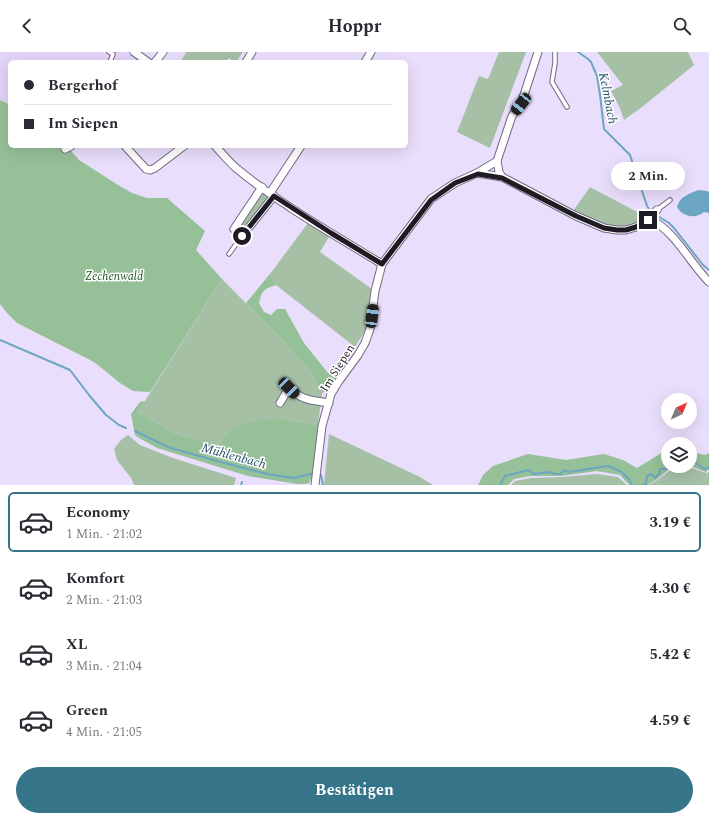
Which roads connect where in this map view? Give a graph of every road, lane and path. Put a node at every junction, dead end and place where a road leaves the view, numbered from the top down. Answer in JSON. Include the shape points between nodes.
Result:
{"nodes":[{"id":1,"x":109,"y":52,"type":"edge"},
{"id":2,"x":134,"y":52,"type":"edge"},
{"id":3,"x":538,"y":52,"type":"edge"},
{"id":4,"x":555,"y":52,"type":"edge"},
{"id":5,"x":111,"y":60,"type":"edge"},
{"id":6,"x":145,"y":60,"type":"edge"},
{"id":7,"x":567,"y":107,"type":"dead end"},
{"id":8,"x":127,"y":148,"type":"edge"},
{"id":9,"x":181,"y":148,"type":"edge"},
{"id":10,"x":217,"y":148,"type":"edge"},
{"id":11,"x":300,"y":148,"type":"edge"},
{"id":12,"x":497,"y":161,"type":"junction"},
{"id":13,"x":478,"y":174,"type":"junction"},
{"id":14,"x":502,"y":178,"type":"junction"},
{"id":15,"x":262,"y":187,"type":"junction"},
{"id":16,"x":272,"y":195,"type":"junction"},
{"id":17,"x":670,"y":200,"type":"dead end"},
{"id":18,"x":657,"y":210,"type":"joint"},
{"id":19,"x":650,"y":219,"type":"junction"},
{"id":20,"x":242,"y":236,"type":"junction"},
{"id":21,"x":229,"y":254,"type":"dead end"},
{"id":22,"x":382,"y":264,"type":"junction"},
{"id":23,"x":709,"y":282,"type":"edge"},
{"id":24,"x":329,"y":402,"type":"junction"},
{"id":25,"x":280,"y":403,"type":"dead end"},
{"id":26,"x":314,"y":485,"type":"edge"}],
"edges":[{"from":1,"to":5,"type":"lane","via":[[113,54]]},
{"from":2,"to":6,"type":"street"},
{"from":3,"to":12,"type":"street","via":[[521,104],[512,116]]},
{"from":4,"to":7,"type":"lane","via":[[552,82]]},
{"from":8,"to":9,"type":"street","via":[[146,169],[150,170]]},
{"from":10,"to":15,"type":"street","via":[[235,167]]},
{"from":11,"to":16,"type":"street"},
{"from":12,"to":13,"type":"street","name":"Im Siepen"},
{"from":12,"to":14,"type":"street"},
{"from":13,"to":14,"type":"street"},
{"from":13,"to":22,"type":"street","name":"Im Siepen","via":[[455,183],[431,200]]},
{"from":14,"to":19,"type":"street","via":[[604,228],[626,230]]},
{"from":15,"to":16,"type":"street"},
{"from":15,"to":20,"type":"street","via":[[234,229]]},
{"from":16,"to":20,"type":"street"},
{"from":16,"to":22,"type":"street"},
{"from":17,"to":18,"type":"lane"},
{"from":18,"to":19,"type":"street"},
{"from":19,"to":23,"type":"street","via":[[670,235]]},
{"from":20,"to":21,"type":"lane"},
{"from":22,"to":24,"type":"street","name":"Im Siepen","via":[[365,343],[331,394]]},
{"from":24,"to":25,"type":"street","via":[[304,399],[289,388]]},
{"from":24,"to":26,"type":"street","name":"Im Siepen","via":[[322,426]]}]}
